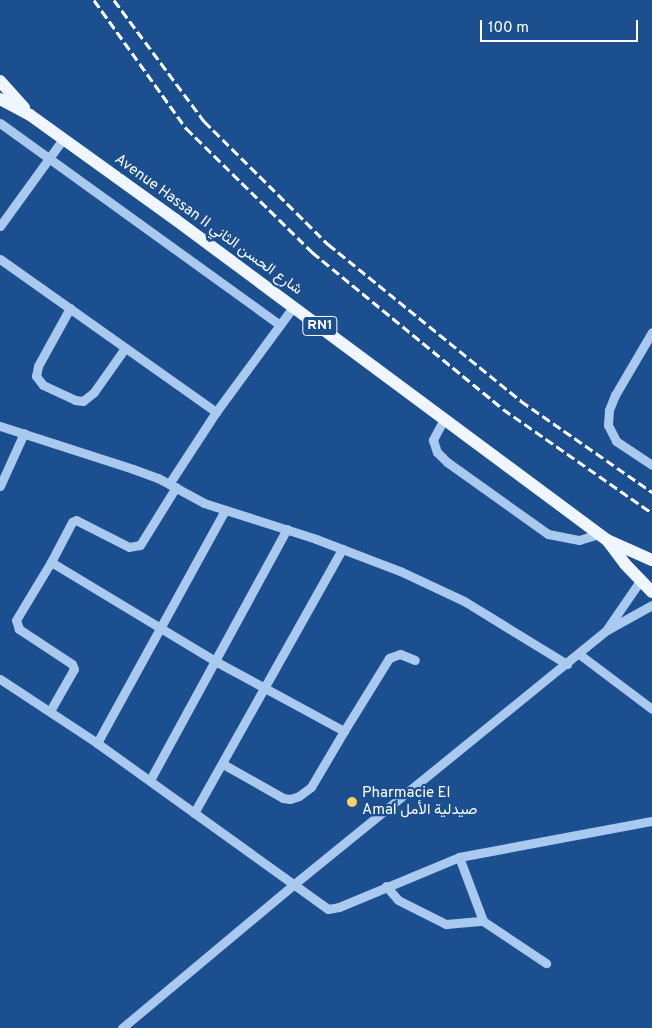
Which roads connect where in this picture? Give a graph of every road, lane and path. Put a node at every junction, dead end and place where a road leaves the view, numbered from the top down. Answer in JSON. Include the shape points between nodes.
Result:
{"nodes":[{"id":1,"x":0,"y":81,"type":"edge"},
{"id":2,"x":0,"y":99,"type":"edge"},
{"id":3,"x":30,"y":115,"type":"junction"},
{"id":4,"x":0,"y":123,"type":"edge"},
{"id":5,"x":63,"y":139,"type":"junction"},
{"id":6,"x":48,"y":157,"type":"junction"},
{"id":7,"x":0,"y":226,"type":"edge"},
{"id":8,"x":0,"y":260,"type":"edge"},
{"id":9,"x":293,"y":306,"type":"junction"},
{"id":10,"x":70,"y":308,"type":"junction"},
{"id":11,"x":280,"y":325,"type":"junction"},
{"id":12,"x":652,"y":332,"type":"edge"},
{"id":13,"x":125,"y":348,"type":"junction"},
{"id":14,"x":216,"y":412,"type":"junction"},
{"id":15,"x":444,"y":419,"type":"junction"},
{"id":16,"x":0,"y":426,"type":"edge"},
{"id":17,"x":24,"y":433,"type":"junction"},
{"id":18,"x":652,"y":465,"type":"edge"},
{"id":19,"x":0,"y":486,"type":"edge"},
{"id":20,"x":173,"y":486,"type":"junction"},
{"id":21,"x":225,"y":510,"type":"junction"},
{"id":22,"x":286,"y":529,"type":"junction"},
{"id":23,"x":603,"y":537,"type":"junction"},
{"id":24,"x":342,"y":549,"type":"junction"},
{"id":25,"x":652,"y":560,"type":"edge"},
{"id":26,"x":51,"y":562,"type":"junction"},
{"id":27,"x":640,"y":581,"type":"junction"},
{"id":28,"x":652,"y":592,"type":"edge"},
{"id":29,"x":652,"y":605,"type":"edge"},
{"id":30,"x":161,"y":629,"type":"junction"},
{"id":31,"x":607,"y":630,"type":"junction"},
{"id":32,"x":578,"y":654,"type":"junction"},
{"id":33,"x":415,"y":660,"type":"dead end"},
{"id":34,"x":215,"y":661,"type":"junction"},
{"id":35,"x":566,"y":664,"type":"junction"},
{"id":36,"x":0,"y":679,"type":"edge"},
{"id":37,"x":265,"y":690,"type":"junction"},
{"id":38,"x":652,"y":709,"type":"edge"},
{"id":39,"x":50,"y":711,"type":"junction"},
{"id":40,"x":344,"y":731,"type":"junction"},
{"id":41,"x":97,"y":743,"type":"junction"},
{"id":42,"x":223,"y":764,"type":"junction"},
{"id":43,"x":150,"y":780,"type":"junction"},
{"id":44,"x":194,"y":813,"type":"junction"},
{"id":45,"x":652,"y":821,"type":"edge"},
{"id":46,"x":458,"y":857,"type":"junction"},
{"id":47,"x":293,"y":885,"type":"junction"},
{"id":48,"x":386,"y":886,"type":"junction"},
{"id":49,"x":483,"y":922,"type":"junction"},
{"id":50,"x":546,"y":963,"type":"dead end"},
{"id":51,"x":122,"y":1028,"type":"edge"}],
"edges":[{"from":1,"to":3,"type":"main road","name":"Avenue Hassan II شارع الحسن الثاني","number":"RN1"},
{"from":2,"to":3,"type":"main road","name":"Avenue Hassan II شارع الحسن الثاني","number":"RN1"},
{"from":3,"to":5,"type":"main road","name":"Avenue Hassan II شارع الحسن الثاني","number":"RN1"},
{"from":4,"to":6,"type":"street"},
{"from":5,"to":6,"type":"street"},
{"from":5,"to":9,"type":"main road","name":"Avenue Hassan II شارع الحسن الثاني","number":"RN1"},
{"from":6,"to":7,"type":"street"},
{"from":6,"to":11,"type":"street"},
{"from":8,"to":10,"type":"street"},
{"from":9,"to":11,"type":"street"},
{"from":9,"to":15,"type":"main road","name":"Avenue Hassan II شارع الحسن الثاني","number":"RN1"},
{"from":10,"to":13,"type":"street"},
{"from":10,"to":13,"type":"street","via":[[38,366],[36,376],[43,385],[83,401],[94,392]]},
{"from":11,"to":14,"type":"street"},
{"from":12,"to":18,"type":"street","via":[[615,395],[608,424],[616,441]]},
{"from":13,"to":14,"type":"street"},
{"from":14,"to":20,"type":"street"},
{"from":15,"to":23,"type":"main road","name":"Avenue Hassan II شارع الحسن الثاني","number":"RN1"},
{"from":15,"to":23,"type":"street","via":[[433,440],[437,452],[447,462],[548,534],[579,540]]},
{"from":16,"to":17,"type":"street"},
{"from":17,"to":19,"type":"street"},
{"from":17,"to":20,"type":"street","via":[[108,460]]},
{"from":20,"to":21,"type":"street","via":[[196,500]]},
{"from":20,"to":26,"type":"street","via":[[140,545],[129,547],[76,520]]},
{"from":21,"to":22,"type":"street"},
{"from":21,"to":30,"type":"street"},
{"from":22,"to":24,"type":"street"},
{"from":22,"to":34,"type":"street"},
{"from":23,"to":25,"type":"main road","name":"Avenue Hassan II شارع الحسن الثاني","number":"RN1"},
{"from":23,"to":27,"type":"main road","name":"Avenue Hassan II شارع الحسن الثاني","number":"RN1"},
{"from":24,"to":35,"type":"street","via":[[464,601]]},
{"from":24,"to":37,"type":"street"},
{"from":26,"to":30,"type":"street"},
{"from":26,"to":39,"type":"street","via":[[16,620],[19,629],[72,664],[74,669]]},
{"from":27,"to":28,"type":"main road","name":"Avenue Hassan II شارع الحسن الثاني","number":"RN1"},
{"from":27,"to":31,"type":"street"},
{"from":29,"to":31,"type":"street"},
{"from":30,"to":34,"type":"street"},
{"from":30,"to":41,"type":"street"},
{"from":31,"to":32,"type":"street"},
{"from":32,"to":35,"type":"street"},
{"from":32,"to":38,"type":"street"},
{"from":33,"to":40,"type":"street","via":[[400,654],[389,658]]},
{"from":34,"to":37,"type":"street"},
{"from":34,"to":43,"type":"street"},
{"from":35,"to":47,"type":"street"},
{"from":36,"to":39,"type":"street"},
{"from":37,"to":40,"type":"street"},
{"from":37,"to":42,"type":"street"},
{"from":39,"to":41,"type":"street"},
{"from":40,"to":42,"type":"street","via":[[311,787],[290,799]]},
{"from":41,"to":43,"type":"street"},
{"from":42,"to":44,"type":"street"},
{"from":43,"to":44,"type":"street"},
{"from":44,"to":47,"type":"street"},
{"from":45,"to":46,"type":"street"},
{"from":46,"to":48,"type":"street"},
{"from":46,"to":49,"type":"street"},
{"from":47,"to":48,"type":"street","via":[[328,909]]},
{"from":47,"to":51,"type":"street"},
{"from":48,"to":49,"type":"street","via":[[398,900],[446,924]]},
{"from":49,"to":50,"type":"street"}]}
